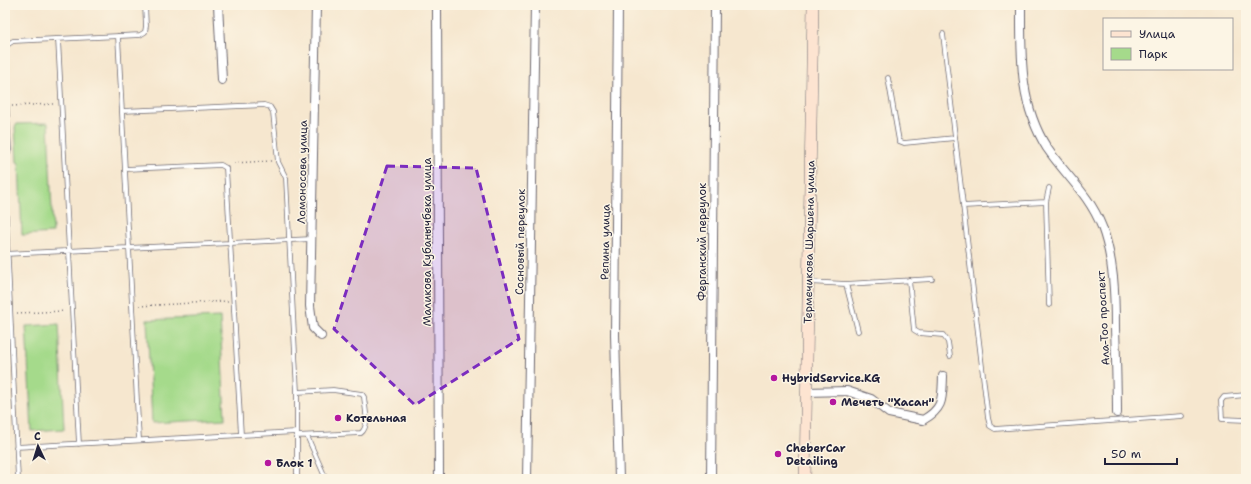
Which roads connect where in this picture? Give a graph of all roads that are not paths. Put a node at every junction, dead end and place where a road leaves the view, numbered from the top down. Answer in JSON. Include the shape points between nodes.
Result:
{"nodes":[{"id":1,"x":145,"y":5,"type":"edge"},
{"id":2,"x":218,"y":5,"type":"edge"},
{"id":3,"x":316,"y":5,"type":"edge"},
{"id":4,"x":437,"y":5,"type":"edge"},
{"id":5,"x":535,"y":5,"type":"edge"},
{"id":6,"x":618,"y":5,"type":"edge"},
{"id":7,"x":715,"y":5,"type":"edge"},
{"id":8,"x":813,"y":5,"type":"edge"},
{"id":9,"x":1020,"y":5,"type":"edge"},
{"id":10,"x":943,"y":34,"type":"dead end"},
{"id":11,"x":118,"y":36,"type":"junction"},
{"id":12,"x":58,"y":39,"type":"junction"},
{"id":13,"x":5,"y":48,"type":"edge"},
{"id":14,"x":888,"y":78,"type":"dead end"},
{"id":15,"x":5,"y":80,"type":"edge"},
{"id":16,"x":222,"y":80,"type":"dead end"},
{"id":17,"x":122,"y":111,"type":"junction"},
{"id":18,"x":955,"y":138,"type":"junction"},
{"id":19,"x":5,"y":162,"type":"edge"},
{"id":20,"x":125,"y":170,"type":"junction"},
{"id":21,"x":1049,"y":188,"type":"dead end"},
{"id":22,"x":5,"y":197,"type":"edge"},
{"id":23,"x":1046,"y":202,"type":"junction"},
{"id":24,"x":963,"y":206,"type":"junction"},
{"id":25,"x":312,"y":239,"type":"junction"},
{"id":26,"x":289,"y":240,"type":"junction"},
{"id":27,"x":231,"y":242,"type":"junction"},
{"id":28,"x":128,"y":248,"type":"junction"},
{"id":29,"x":69,"y":251,"type":"junction"},
{"id":30,"x":6,"y":254,"type":"edge"},
{"id":31,"x":932,"y":279,"type":"dead end"},
{"id":32,"x":909,"y":280,"type":"junction"},
{"id":33,"x":808,"y":282,"type":"junction"},
{"id":34,"x":846,"y":284,"type":"junction"},
{"id":35,"x":1049,"y":305,"type":"dead end"},
{"id":36,"x":858,"y":332,"type":"dead end"},
{"id":37,"x":321,"y":336,"type":"dead end"},
{"id":38,"x":950,"y":356,"type":"dead end"},
{"id":39,"x":943,"y":376,"type":"dead end"},
{"id":40,"x":297,"y":392,"type":"junction"},
{"id":41,"x":806,"y":392,"type":"junction"},
{"id":42,"x":1246,"y":395,"type":"edge"},
{"id":43,"x":1117,"y":413,"type":"dead end"},
{"id":44,"x":1182,"y":416,"type":"dead end"},
{"id":45,"x":1246,"y":420,"type":"edge"},
{"id":46,"x":296,"y":434,"type":"junction"},
{"id":47,"x":241,"y":435,"type":"junction"},
{"id":48,"x":307,"y":436,"type":"junction"},
{"id":49,"x":139,"y":440,"type":"junction"},
{"id":50,"x":79,"y":444,"type":"junction"},
{"id":51,"x":16,"y":447,"type":"junction"},
{"id":52,"x":18,"y":479,"type":"edge"},
{"id":53,"x":297,"y":479,"type":"edge"},
{"id":54,"x":326,"y":479,"type":"edge"},
{"id":55,"x":439,"y":479,"type":"edge"},
{"id":56,"x":527,"y":479,"type":"edge"},
{"id":57,"x":620,"y":479,"type":"edge"},
{"id":58,"x":711,"y":479,"type":"edge"},
{"id":59,"x":805,"y":479,"type":"edge"}],
"edges":[{"from":1,"to":11,"type":"lane","via":[[145,32],[140,35]]},
{"from":2,"to":16,"type":"street"},
{"from":3,"to":25,"type":"street","name":"Ломоносова улица"},
{"from":4,"to":55,"type":"street","name":"Маликова Кубанычбека улица"},
{"from":5,"to":56,"type":"street","name":"Сосновый переулок"},
{"from":6,"to":57,"type":"street","name":"Репина улица","via":[[615,335]]},
{"from":7,"to":58,"type":"street","name":"Ферганский переулок"},
{"from":8,"to":33,"type":"street","name":"Термечикова Шаршена улица"},
{"from":9,"to":43,"type":"street","name":"Ала-Тоо проспект","via":[[1021,70],[1029,111],[1048,148],[1094,210],[1108,246],[1114,282]]},
{"from":10,"to":18,"type":"lane"},
{"from":11,"to":12,"type":"lane"},
{"from":11,"to":17,"type":"lane"},
{"from":12,"to":13,"type":"lane","via":[[13,41]]},
{"from":12,"to":29,"type":"lane"},
{"from":14,"to":18,"type":"lane","via":[[899,141],[904,143]]},
{"from":15,"to":19,"type":"lane","via":[[9,150]]},
{"from":17,"to":20,"type":"lane"},
{"from":17,"to":26,"type":"lane","via":[[264,104],[270,107],[273,112],[277,160],[286,178]]},
{"from":18,"to":24,"type":"lane"},
{"from":20,"to":27,"type":"lane","via":[[221,165],[226,168]]},
{"from":20,"to":28,"type":"lane"},
{"from":21,"to":23,"type":"lane"},
{"from":22,"to":30,"type":"lane"},
{"from":23,"to":24,"type":"lane"},
{"from":23,"to":35,"type":"lane"},
{"from":24,"to":44,"type":"lane","via":[[990,426],[995,430]]},
{"from":25,"to":26,"type":"lane"},
{"from":25,"to":37,"type":"street","name":"Ломоносова улица","via":[[310,306],[313,328]]},
{"from":26,"to":27,"type":"lane"},
{"from":26,"to":40,"type":"lane"},
{"from":27,"to":28,"type":"lane"},
{"from":27,"to":47,"type":"lane"},
{"from":28,"to":29,"type":"lane"},
{"from":28,"to":49,"type":"lane"},
{"from":29,"to":30,"type":"lane"},
{"from":29,"to":50,"type":"lane"},
{"from":30,"to":51,"type":"lane"},
{"from":31,"to":32,"type":"lane"},
{"from":32,"to":34,"type":"lane"},
{"from":32,"to":38,"type":"lane","via":[[914,330],[919,333],[943,335],[948,342]]},
{"from":33,"to":34,"type":"lane"},
{"from":33,"to":41,"type":"street","name":"Термечикова Шаршена улица"},
{"from":34,"to":36,"type":"lane"},
{"from":39,"to":41,"type":"street","via":[[942,398],[938,408],[923,420],[889,413],[871,399],[847,391]]},
{"from":40,"to":46,"type":"lane"},
{"from":40,"to":48,"type":"lane","via":[[333,390],[358,392],[364,397],[366,425],[361,433]]},
{"from":41,"to":59,"type":"street","name":"Термечикова Шаршена улица"},
{"from":42,"to":45,"type":"lane","via":[[1224,397],[1221,400],[1222,419]]},
{"from":46,"to":47,"type":"lane"},
{"from":46,"to":48,"type":"lane"},
{"from":46,"to":53,"type":"lane"},
{"from":47,"to":49,"type":"lane"},
{"from":48,"to":54,"type":"lane"},
{"from":49,"to":50,"type":"lane"},
{"from":50,"to":51,"type":"lane"},
{"from":51,"to":52,"type":"lane"}]}
